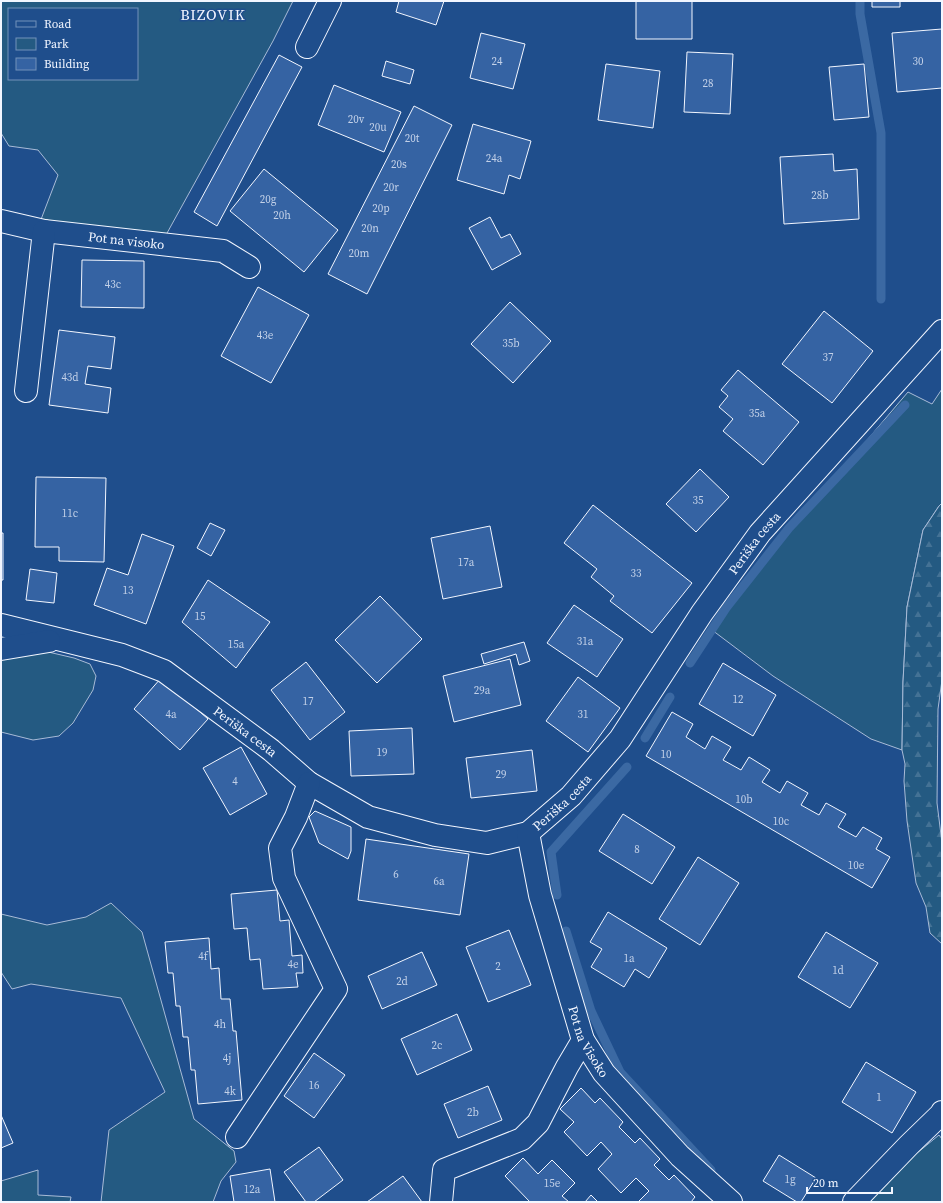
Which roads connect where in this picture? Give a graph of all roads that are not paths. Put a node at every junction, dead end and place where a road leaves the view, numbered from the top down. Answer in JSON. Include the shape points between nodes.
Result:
{"nodes":[{"id":1,"x":330,"y":1,"type":"edge"},
{"id":2,"x":308,"y":47,"type":"dead end"},
{"id":3,"x":1,"y":221,"type":"edge"},
{"id":4,"x":44,"y":231,"type":"junction"},
{"id":5,"x":249,"y":267,"type":"dead end"},
{"id":6,"x":942,"y":331,"type":"edge"},
{"id":7,"x":26,"y":391,"type":"dead end"},
{"id":8,"x":1,"y":625,"type":"edge"},
{"id":9,"x":58,"y":640,"type":"junction"},
{"id":10,"x":1,"y":649,"type":"edge"},
{"id":11,"x":309,"y":783,"type":"junction"},
{"id":12,"x":528,"y":833,"type":"junction"},
{"id":13,"x":583,"y":1040,"type":"junction"},
{"id":14,"x":942,"y":1112,"type":"edge"},
{"id":15,"x":237,"y":1137,"type":"dead end"},
{"id":16,"x":441,"y":1202,"type":"edge"},
{"id":17,"x":731,"y":1202,"type":"edge"},
{"id":18,"x":854,"y":1202,"type":"edge"}],
"edges":[{"from":1,"to":2,"type":"street"},
{"from":3,"to":4,"type":"street","name":"Pot na visoko"},
{"from":4,"to":5,"type":"street","name":"Pot na visoko","via":[[223,251]]},
{"from":4,"to":7,"type":"street"},
{"from":6,"to":12,"type":"street","name":"Periška cesta","via":[[760,533],[702,613],[620,739],[571,796]]},
{"from":8,"to":9,"type":"street","name":"Periška cesta"},
{"from":9,"to":10,"type":"street"},
{"from":9,"to":11,"type":"street","name":"Periška cesta","via":[[122,655],[164,670],[271,750]]},
{"from":11,"to":12,"type":"street","name":"Periška cesta","via":[[368,817],[435,835],[487,843]]},
{"from":11,"to":15,"type":"street","via":[[280,848],[284,878],[336,990]]},
{"from":12,"to":13,"type":"street","name":"Pot na Visoko","via":[[540,895]]},
{"from":13,"to":16,"type":"street","via":[[538,1123],[522,1138],[444,1170]]},
{"from":13,"to":17,"type":"street","name":"Pot na Visoko","via":[[614,1084],[680,1156]]},
{"from":14,"to":18,"type":"street"}]}
